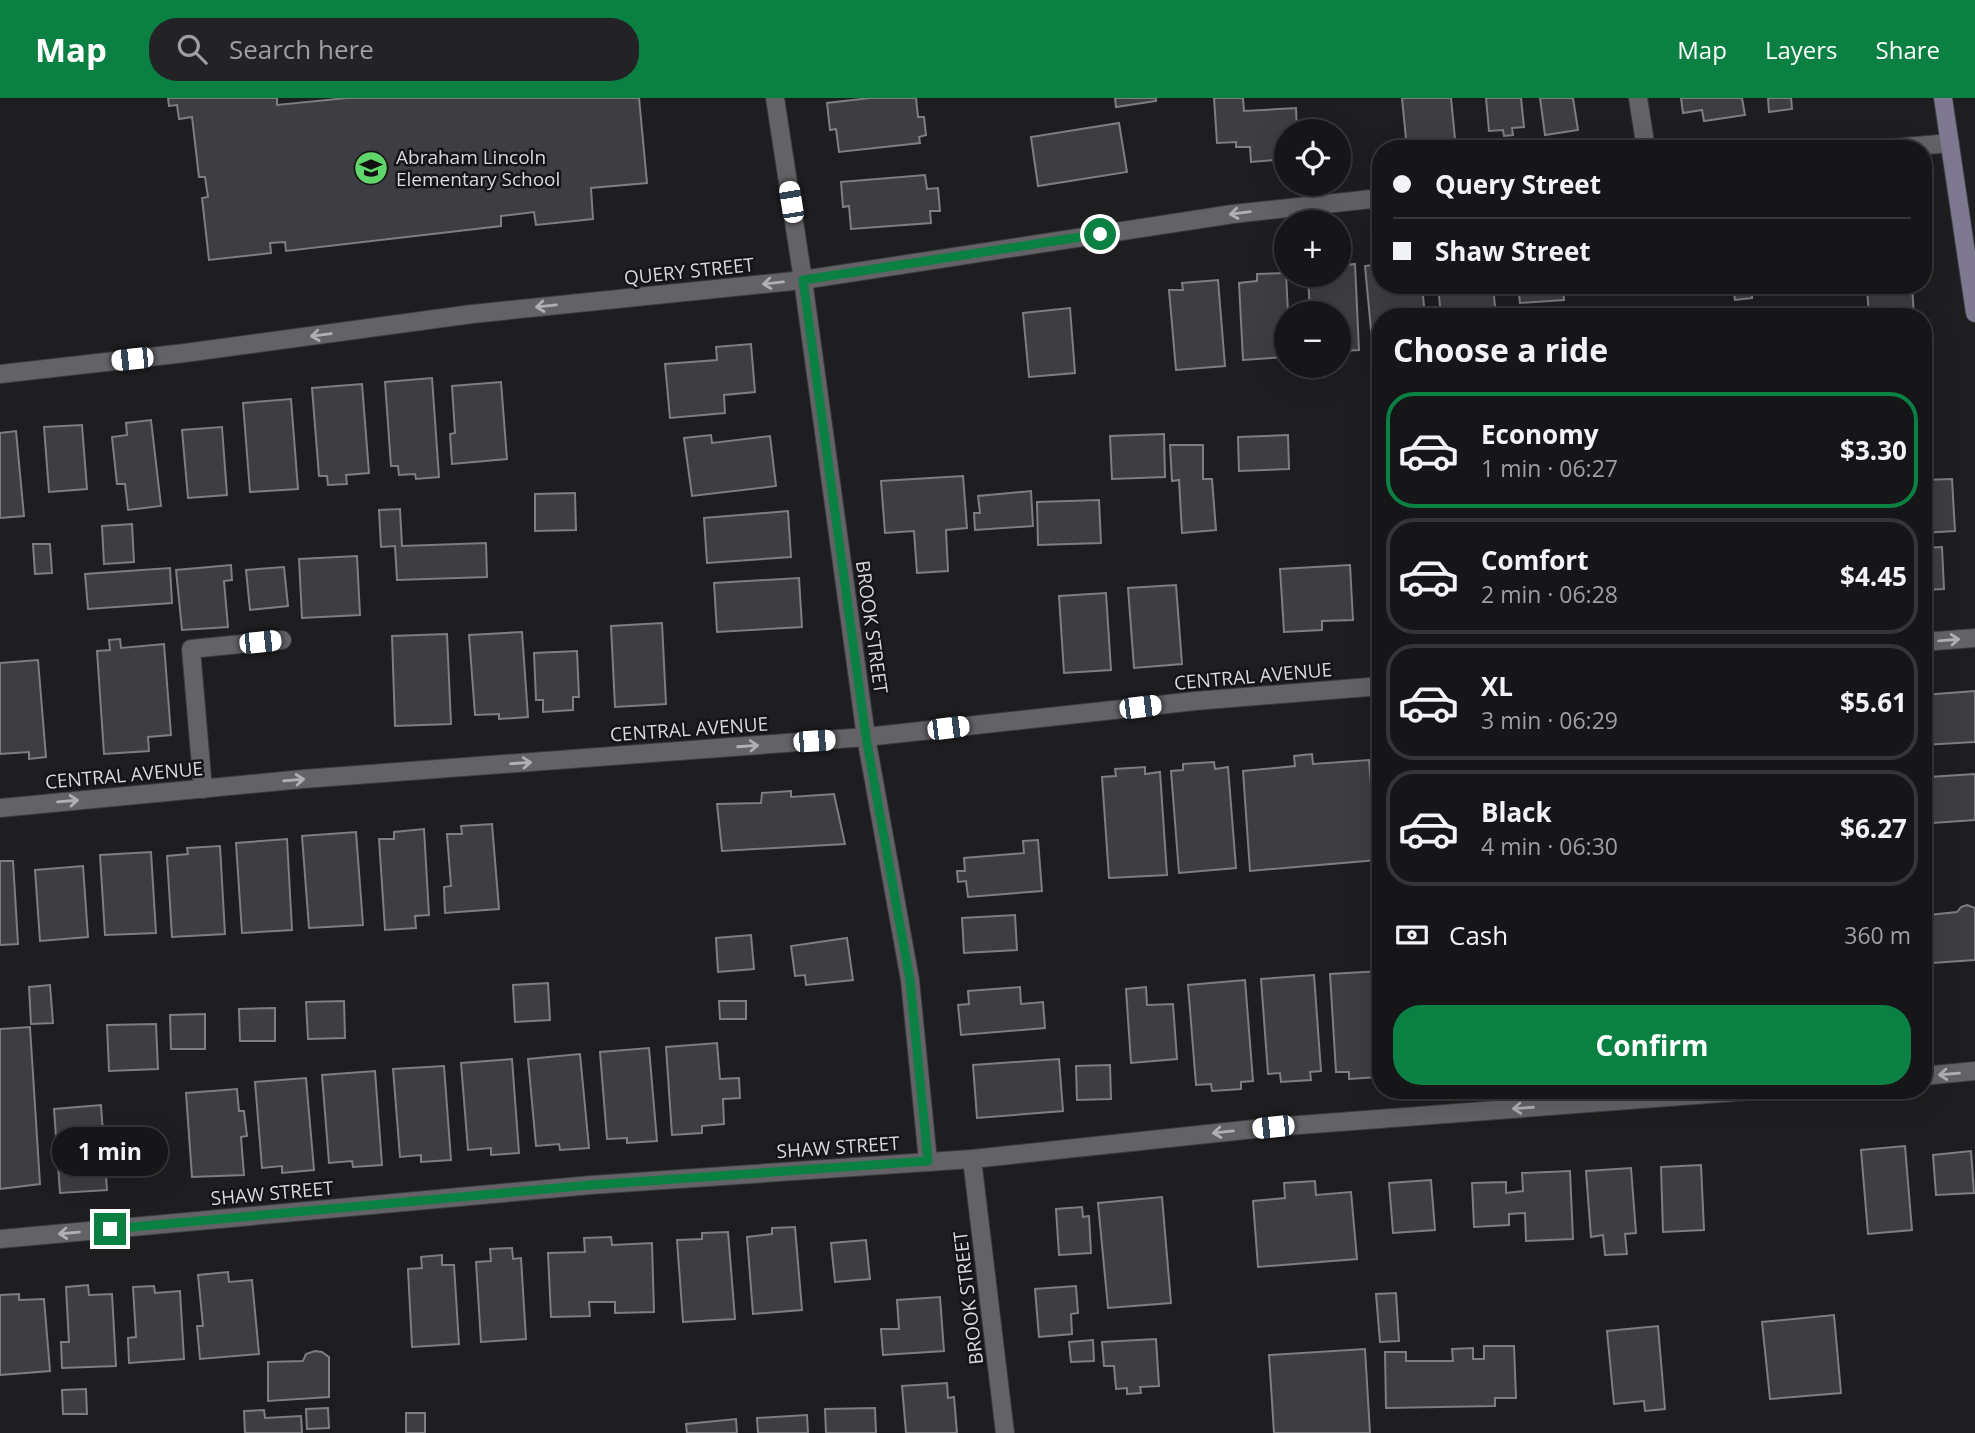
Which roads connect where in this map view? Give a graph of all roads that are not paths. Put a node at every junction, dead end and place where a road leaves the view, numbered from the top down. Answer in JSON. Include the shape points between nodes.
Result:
{"nodes":[{"id":1,"x":775,"y":98,"type":"edge"},
{"id":2,"x":1638,"y":98,"type":"edge"},
{"id":3,"x":1943,"y":98,"type":"edge"},
{"id":4,"x":1645,"y":140,"type":"edge"},
{"id":5,"x":1950,"y":143,"type":"junction"},
{"id":6,"x":1932,"y":145,"type":"edge"},
{"id":7,"x":1372,"y":199,"type":"edge"},
{"id":8,"x":803,"y":280,"type":"junction"},
{"id":9,"x":1975,"y":313,"type":"edge"},
{"id":10,"x":0,"y":374,"type":"edge"},
{"id":11,"x":1975,"y":638,"type":"edge"},
{"id":12,"x":282,"y":640,"type":"dead end"},
{"id":13,"x":1932,"y":641,"type":"edge"},
{"id":14,"x":1372,"y":687,"type":"edge"},
{"id":15,"x":866,"y":737,"type":"junction"},
{"id":16,"x":203,"y":789,"type":"junction"},
{"id":17,"x":0,"y":808,"type":"edge"},
{"id":18,"x":1975,"y":1072,"type":"edge"},
{"id":19,"x":1932,"y":1075,"type":"edge"},
{"id":20,"x":1643,"y":1099,"type":"edge"},
{"id":21,"x":972,"y":1159,"type":"junction"},
{"id":22,"x":928,"y":1161,"type":"junction"},
{"id":23,"x":0,"y":1239,"type":"edge"},
{"id":24,"x":1005,"y":1433,"type":"edge"}],
"edges":[{"from":1,"to":8,"type":"street","name":"BROOK STREET"},
{"from":2,"to":4,"type":"street"},
{"from":3,"to":5,"type":"main road"},
{"from":5,"to":6,"type":"street"},
{"from":5,"to":9,"type":"main road"},
{"from":7,"to":8,"type":"street","name":"QUERY STREET","one_way":true,"via":[[1233,214]]},
{"from":8,"to":10,"type":"street","name":"QUERY STREET","one_way":true,"via":[[472,314]]},
{"from":8,"to":15,"type":"street","name":"BROOK STREET"},
{"from":13,"to":11,"type":"street","one_way":true},
{"from":12,"to":16,"type":"street","via":[[191,649]]},
{"from":14,"to":15,"type":"street","name":"CENTRAL AVENUE"},
{"from":16,"to":15,"type":"street","name":"CENTRAL AVENUE","one_way":true},
{"from":15,"to":22,"type":"street","name":"BROOK STREET","via":[[910,980]]},
{"from":17,"to":16,"type":"street","name":"CENTRAL AVENUE","one_way":true},
{"from":18,"to":19,"type":"street","one_way":true},
{"from":20,"to":21,"type":"street","name":"SHAW STREET","one_way":true,"via":[[1273,1127]]},
{"from":21,"to":22,"type":"street","name":"SHAW STREET"},
{"from":21,"to":24,"type":"street","name":"BROOK STREET"},
{"from":22,"to":23,"type":"street","name":"SHAW STREET","one_way":true,"via":[[591,1185]]}]}
